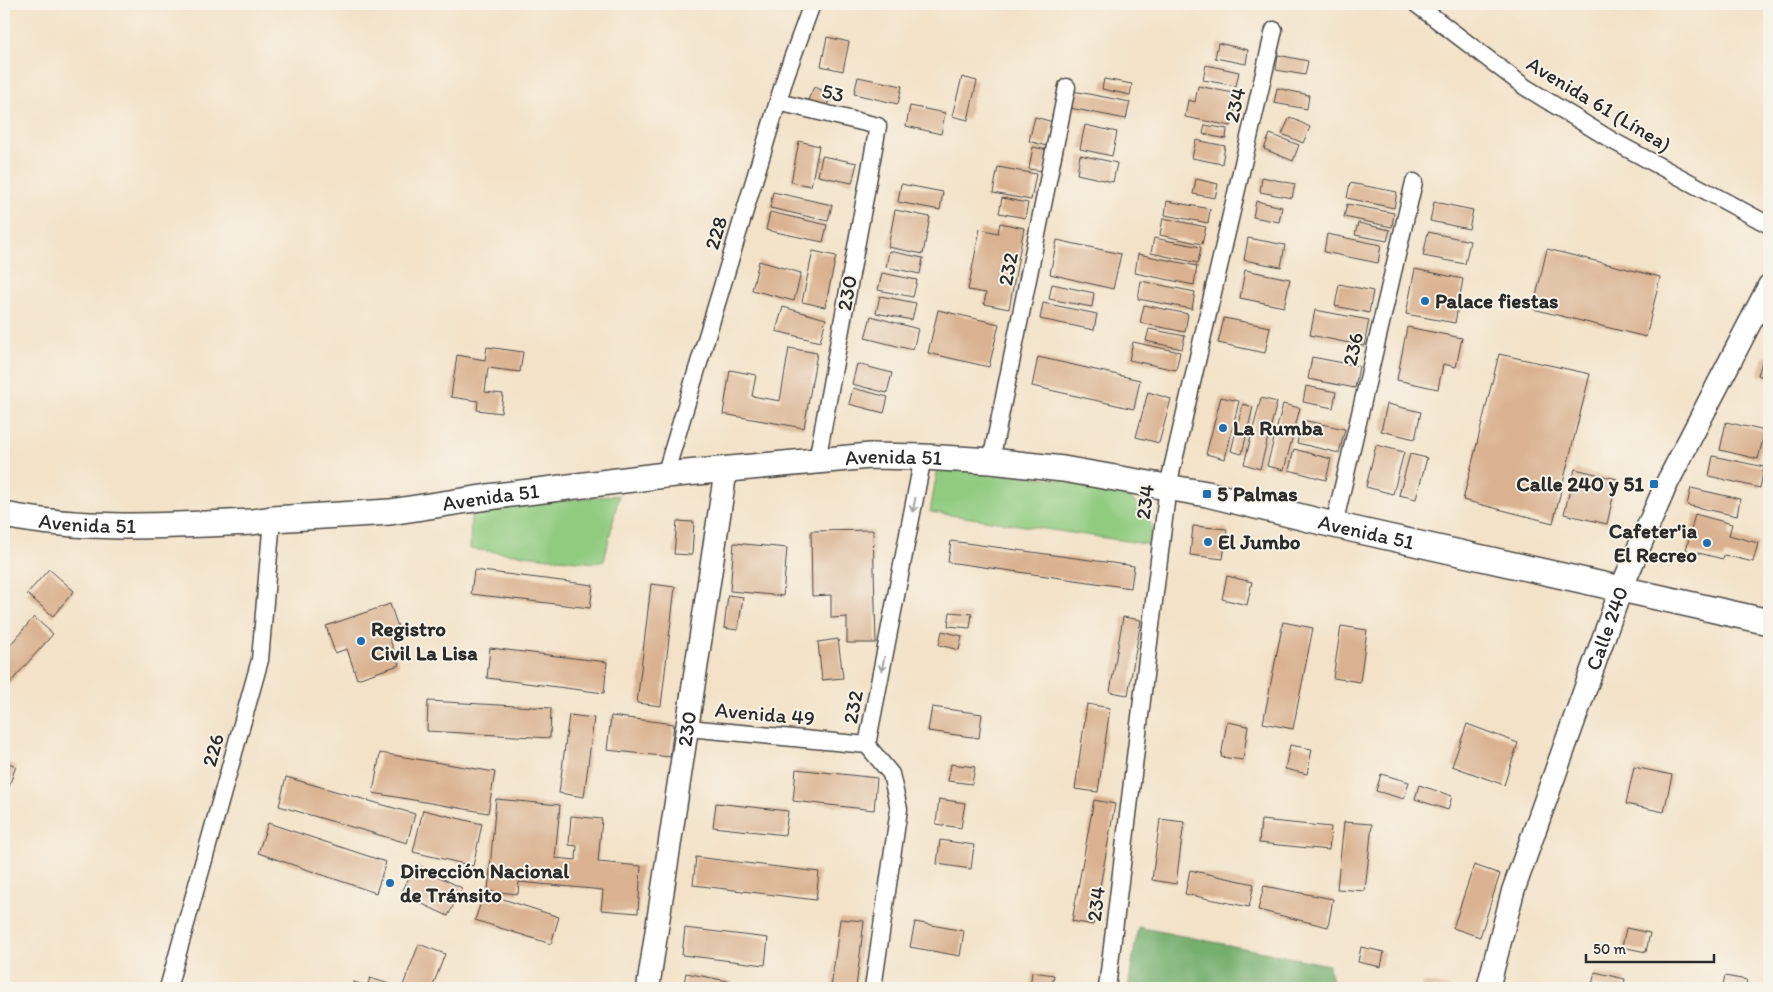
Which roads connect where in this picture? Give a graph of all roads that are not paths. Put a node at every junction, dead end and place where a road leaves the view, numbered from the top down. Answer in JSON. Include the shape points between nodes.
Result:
{"nodes":[{"id":1,"x":812,"y":4,"type":"edge"},
{"id":2,"x":1416,"y":4,"type":"edge"},
{"id":3,"x":1274,"y":30,"type":"dead end"},
{"id":4,"x":1067,"y":87,"type":"dead end"},
{"id":5,"x":778,"y":102,"type":"junction"},
{"id":6,"x":878,"y":126,"type":"joint"},
{"id":7,"x":1414,"y":182,"type":"dead end"},
{"id":8,"x":1769,"y":225,"type":"edge"},
{"id":9,"x":1769,"y":286,"type":"edge"},
{"id":10,"x":923,"y":457,"type":"junction"},
{"id":11,"x":817,"y":461,"type":"junction"},
{"id":12,"x":991,"y":461,"type":"junction"},
{"id":13,"x":726,"y":469,"type":"junction"},
{"id":14,"x":665,"y":475,"type":"junction"},
{"id":15,"x":1168,"y":486,"type":"junction"},
{"id":16,"x":4,"y":515,"type":"edge"},
{"id":17,"x":272,"y":519,"type":"junction"},
{"id":18,"x":1334,"y":525,"type":"junction"},
{"id":19,"x":1621,"y":589,"type":"junction"},
{"id":20,"x":1769,"y":622,"type":"edge"},
{"id":21,"x":688,"y":728,"type":"junction"},
{"id":22,"x":867,"y":745,"type":"junction"},
{"id":23,"x":168,"y":988,"type":"edge"},
{"id":24,"x":648,"y":988,"type":"edge"},
{"id":25,"x":872,"y":988,"type":"edge"},
{"id":26,"x":1107,"y":988,"type":"edge"},
{"id":27,"x":1488,"y":988,"type":"edge"}],
"edges":[{"from":1,"to":5,"type":"street","name":"228"},
{"from":2,"to":8,"type":"street","name":"Avenida 61 (Línea)","via":[[1525,87],[1613,142]]},
{"from":3,"to":15,"type":"street","name":"234"},
{"from":4,"to":12,"type":"street","name":"232"},
{"from":5,"to":6,"type":"street","name":"53"},
{"from":5,"to":14,"type":"street","name":"228"},
{"from":6,"to":11,"type":"street","name":"230"},
{"from":7,"to":18,"type":"street","name":"236"},
{"from":9,"to":19,"type":"street","name":"Calle 240","via":[[1665,487]]},
{"from":10,"to":11,"type":"main road","name":"Avenida 51","via":[[870,456]]},
{"from":10,"to":12,"type":"main road","name":"Avenida 51"},
{"from":10,"to":22,"type":"street","name":"232","one_way":true},
{"from":11,"to":13,"type":"main road","name":"Avenida 51"},
{"from":12,"to":15,"type":"main road","name":"Avenida 51"},
{"from":13,"to":14,"type":"main road","name":"Avenida 51"},
{"from":13,"to":21,"type":"street","name":"230"},
{"from":14,"to":17,"type":"main road","name":"Avenida 51","via":[[390,512]]},
{"from":15,"to":18,"type":"main road","name":"Avenida 51"},
{"from":15,"to":26,"type":"street","name":"234"},
{"from":16,"to":17,"type":"main road","name":"Avenida 51","via":[[25,520],[113,527]]},
{"from":17,"to":23,"type":"street","name":"226","via":[[260,660]]},
{"from":18,"to":19,"type":"main road","name":"Avenida 51"},
{"from":19,"to":20,"type":"main road","name":"Avenida 51"},
{"from":19,"to":27,"type":"street","name":"Calle 240","via":[[1513,891]]},
{"from":21,"to":22,"type":"street","name":"Avenida 49"},
{"from":21,"to":24,"type":"street","name":"230"},
{"from":22,"to":25,"type":"street","name":"232","via":[[891,774],[899,809]]}]}
